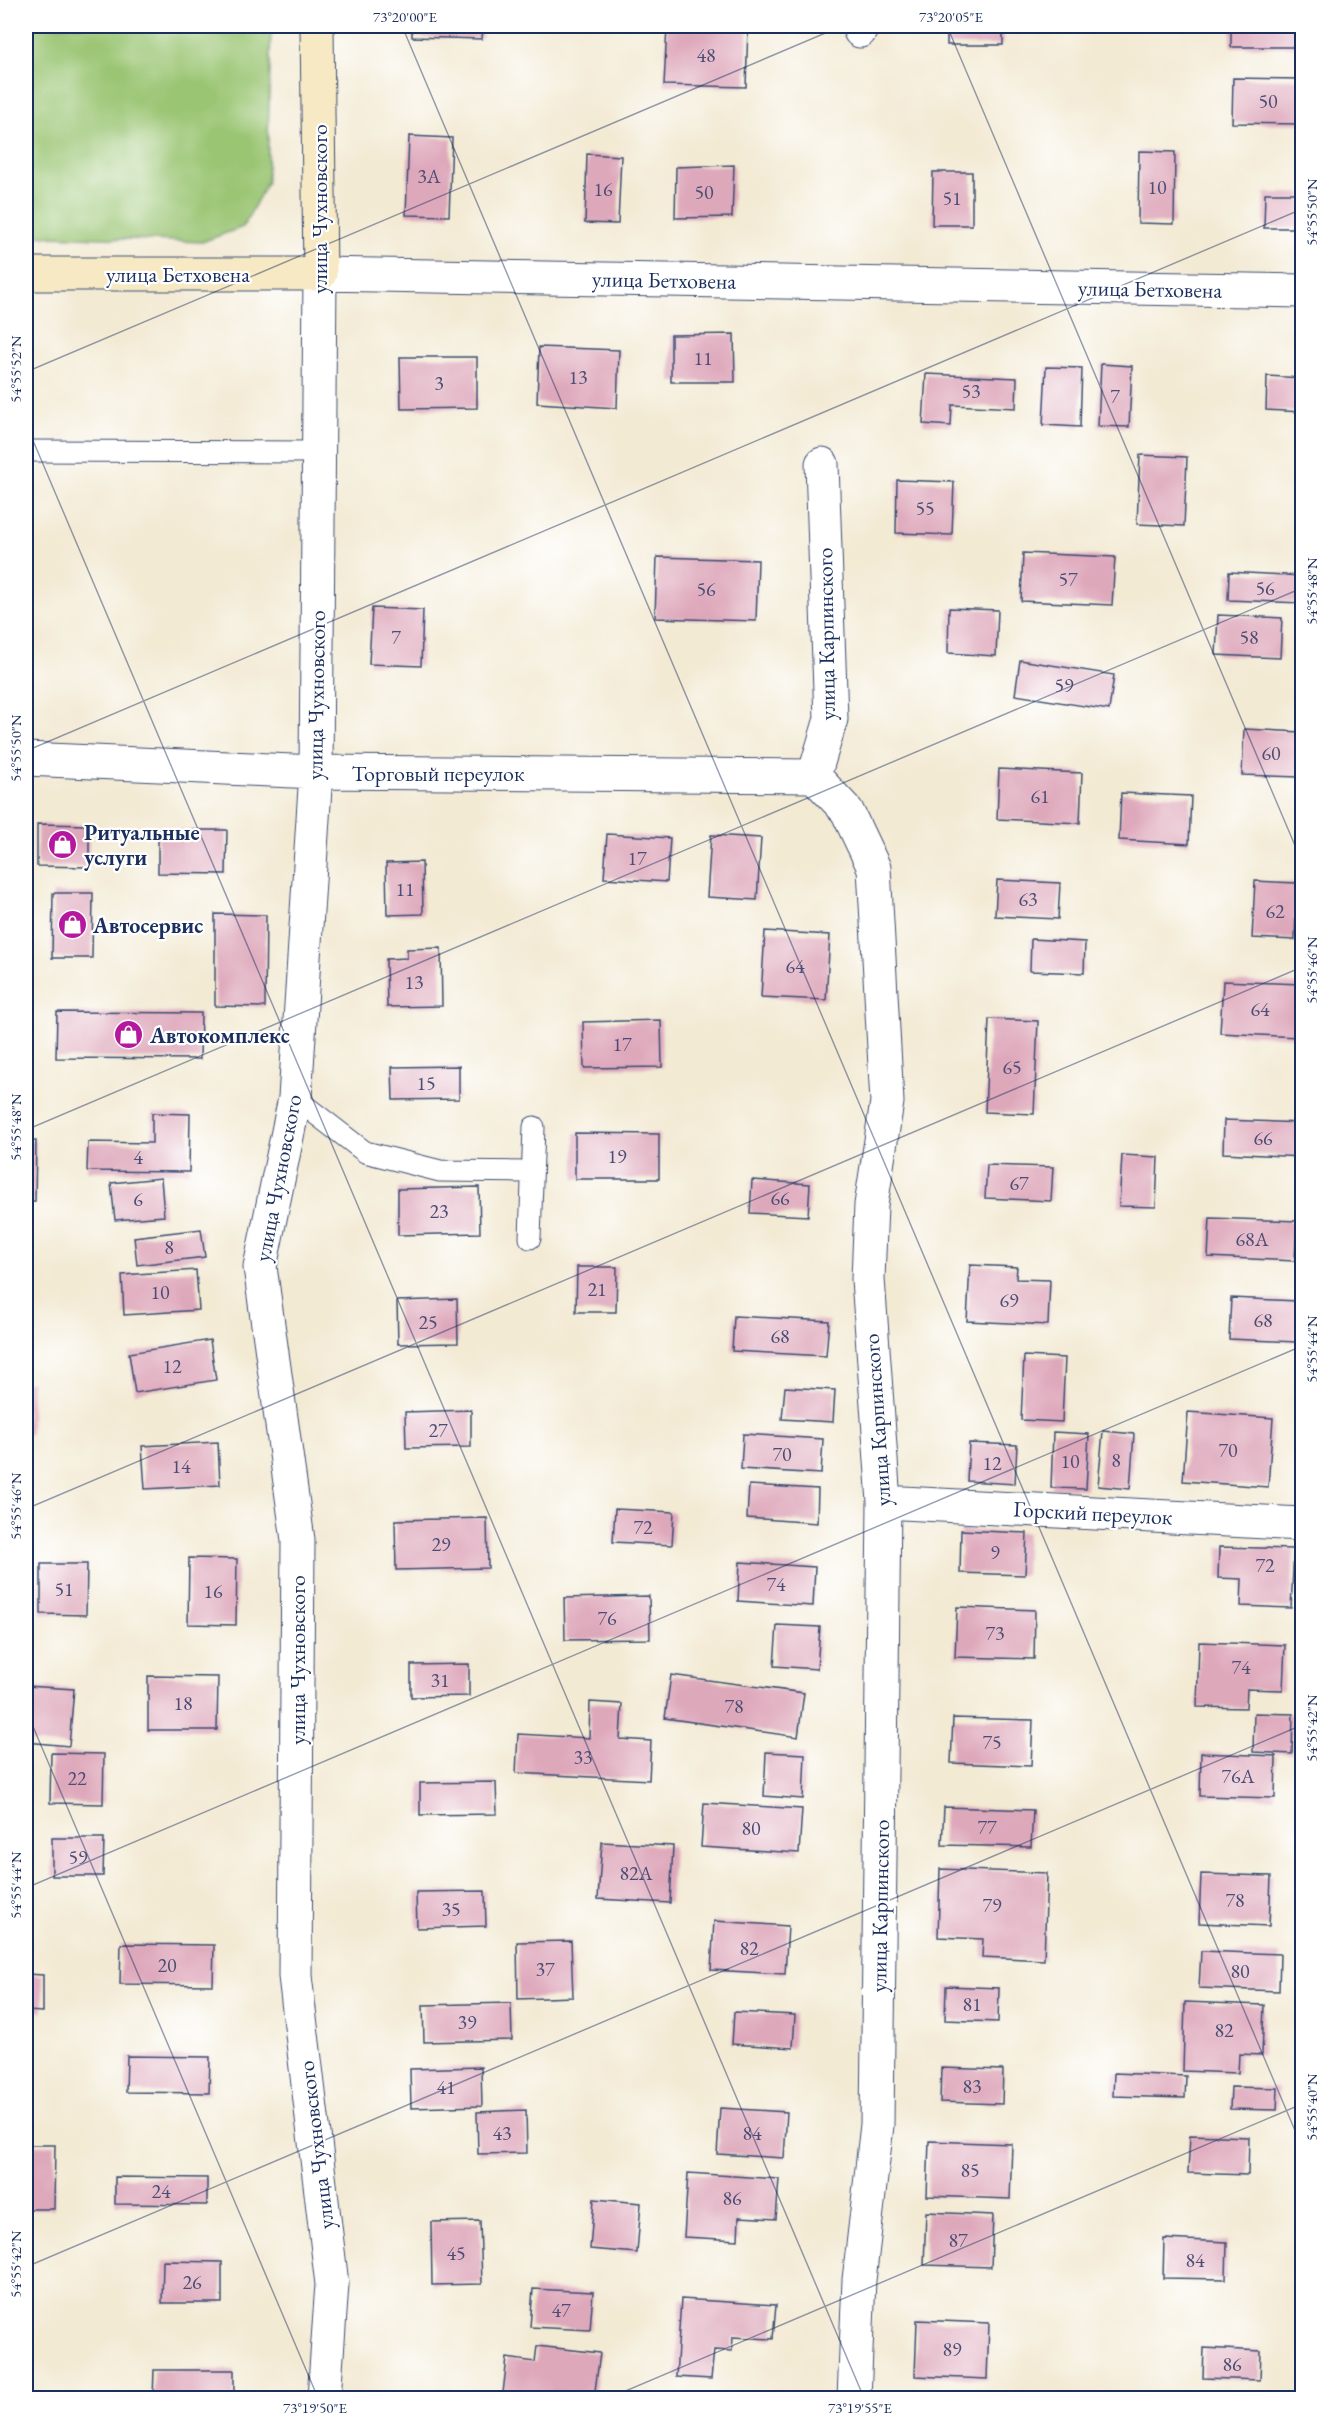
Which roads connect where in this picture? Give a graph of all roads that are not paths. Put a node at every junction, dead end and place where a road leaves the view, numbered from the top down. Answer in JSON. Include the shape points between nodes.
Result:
{"nodes":[{"id":1,"x":317,"y":26,"type":"edge"},
{"id":2,"x":26,"y":274,"type":"edge"},
{"id":3,"x":320,"y":274,"type":"junction"},
{"id":4,"x":1302,"y":291,"type":"edge"},
{"id":5,"x":26,"y":451,"type":"edge"},
{"id":6,"x":319,"y":452,"type":"junction"},
{"id":7,"x":822,"y":464,"type":"dead end"},
{"id":8,"x":26,"y":759,"type":"edge"},
{"id":9,"x":316,"y":772,"type":"junction"},
{"id":10,"x":814,"y":776,"type":"junction"},
{"id":11,"x":295,"y":1098,"type":"junction"},
{"id":12,"x":534,"y":1127,"type":"dead end"},
{"id":13,"x":532,"y":1172,"type":"junction"},
{"id":14,"x":530,"y":1238,"type":"dead end"},
{"id":15,"x":884,"y":1502,"type":"junction"},
{"id":16,"x":1302,"y":1524,"type":"edge"},
{"id":17,"x":324,"y":2398,"type":"edge"},
{"id":18,"x":854,"y":2398,"type":"edge"}],
"edges":[{"from":1,"to":3,"type":"street","name":"улица Чухновского"},
{"from":2,"to":3,"type":"street","name":"улица Бетховена"},
{"from":3,"to":4,"type":"street","name":"улица Бетховена"},
{"from":3,"to":6,"type":"street","name":"улица Чухновского"},
{"from":5,"to":6,"type":"lane"},
{"from":6,"to":9,"type":"street","name":"улица Чухновского"},
{"from":7,"to":10,"type":"street","name":"улица Карпинского","via":[[831,719]]},
{"from":8,"to":9,"type":"street","name":"Торговый переулок"},
{"from":9,"to":10,"type":"street","name":"Торговый переулок"},
{"from":9,"to":11,"type":"street","name":"улица Чухновского"},
{"from":10,"to":15,"type":"street","name":"улица Карпинского","via":[[847,811],[874,867],[887,1102],[871,1205],[868,1279]]},
{"from":11,"to":13,"type":"lane","via":[[365,1152],[440,1171]]},
{"from":11,"to":17,"type":"street","name":"улица Чухновского","via":[[260,1267],[298,1540],[295,1976],[332,2284]]},
{"from":12,"to":13,"type":"lane"},
{"from":13,"to":14,"type":"lane"},
{"from":15,"to":16,"type":"street","name":"Горский переулок"},
{"from":15,"to":18,"type":"street","name":"улица Карпинского","via":[[877,2125],[859,2280]]}]}
